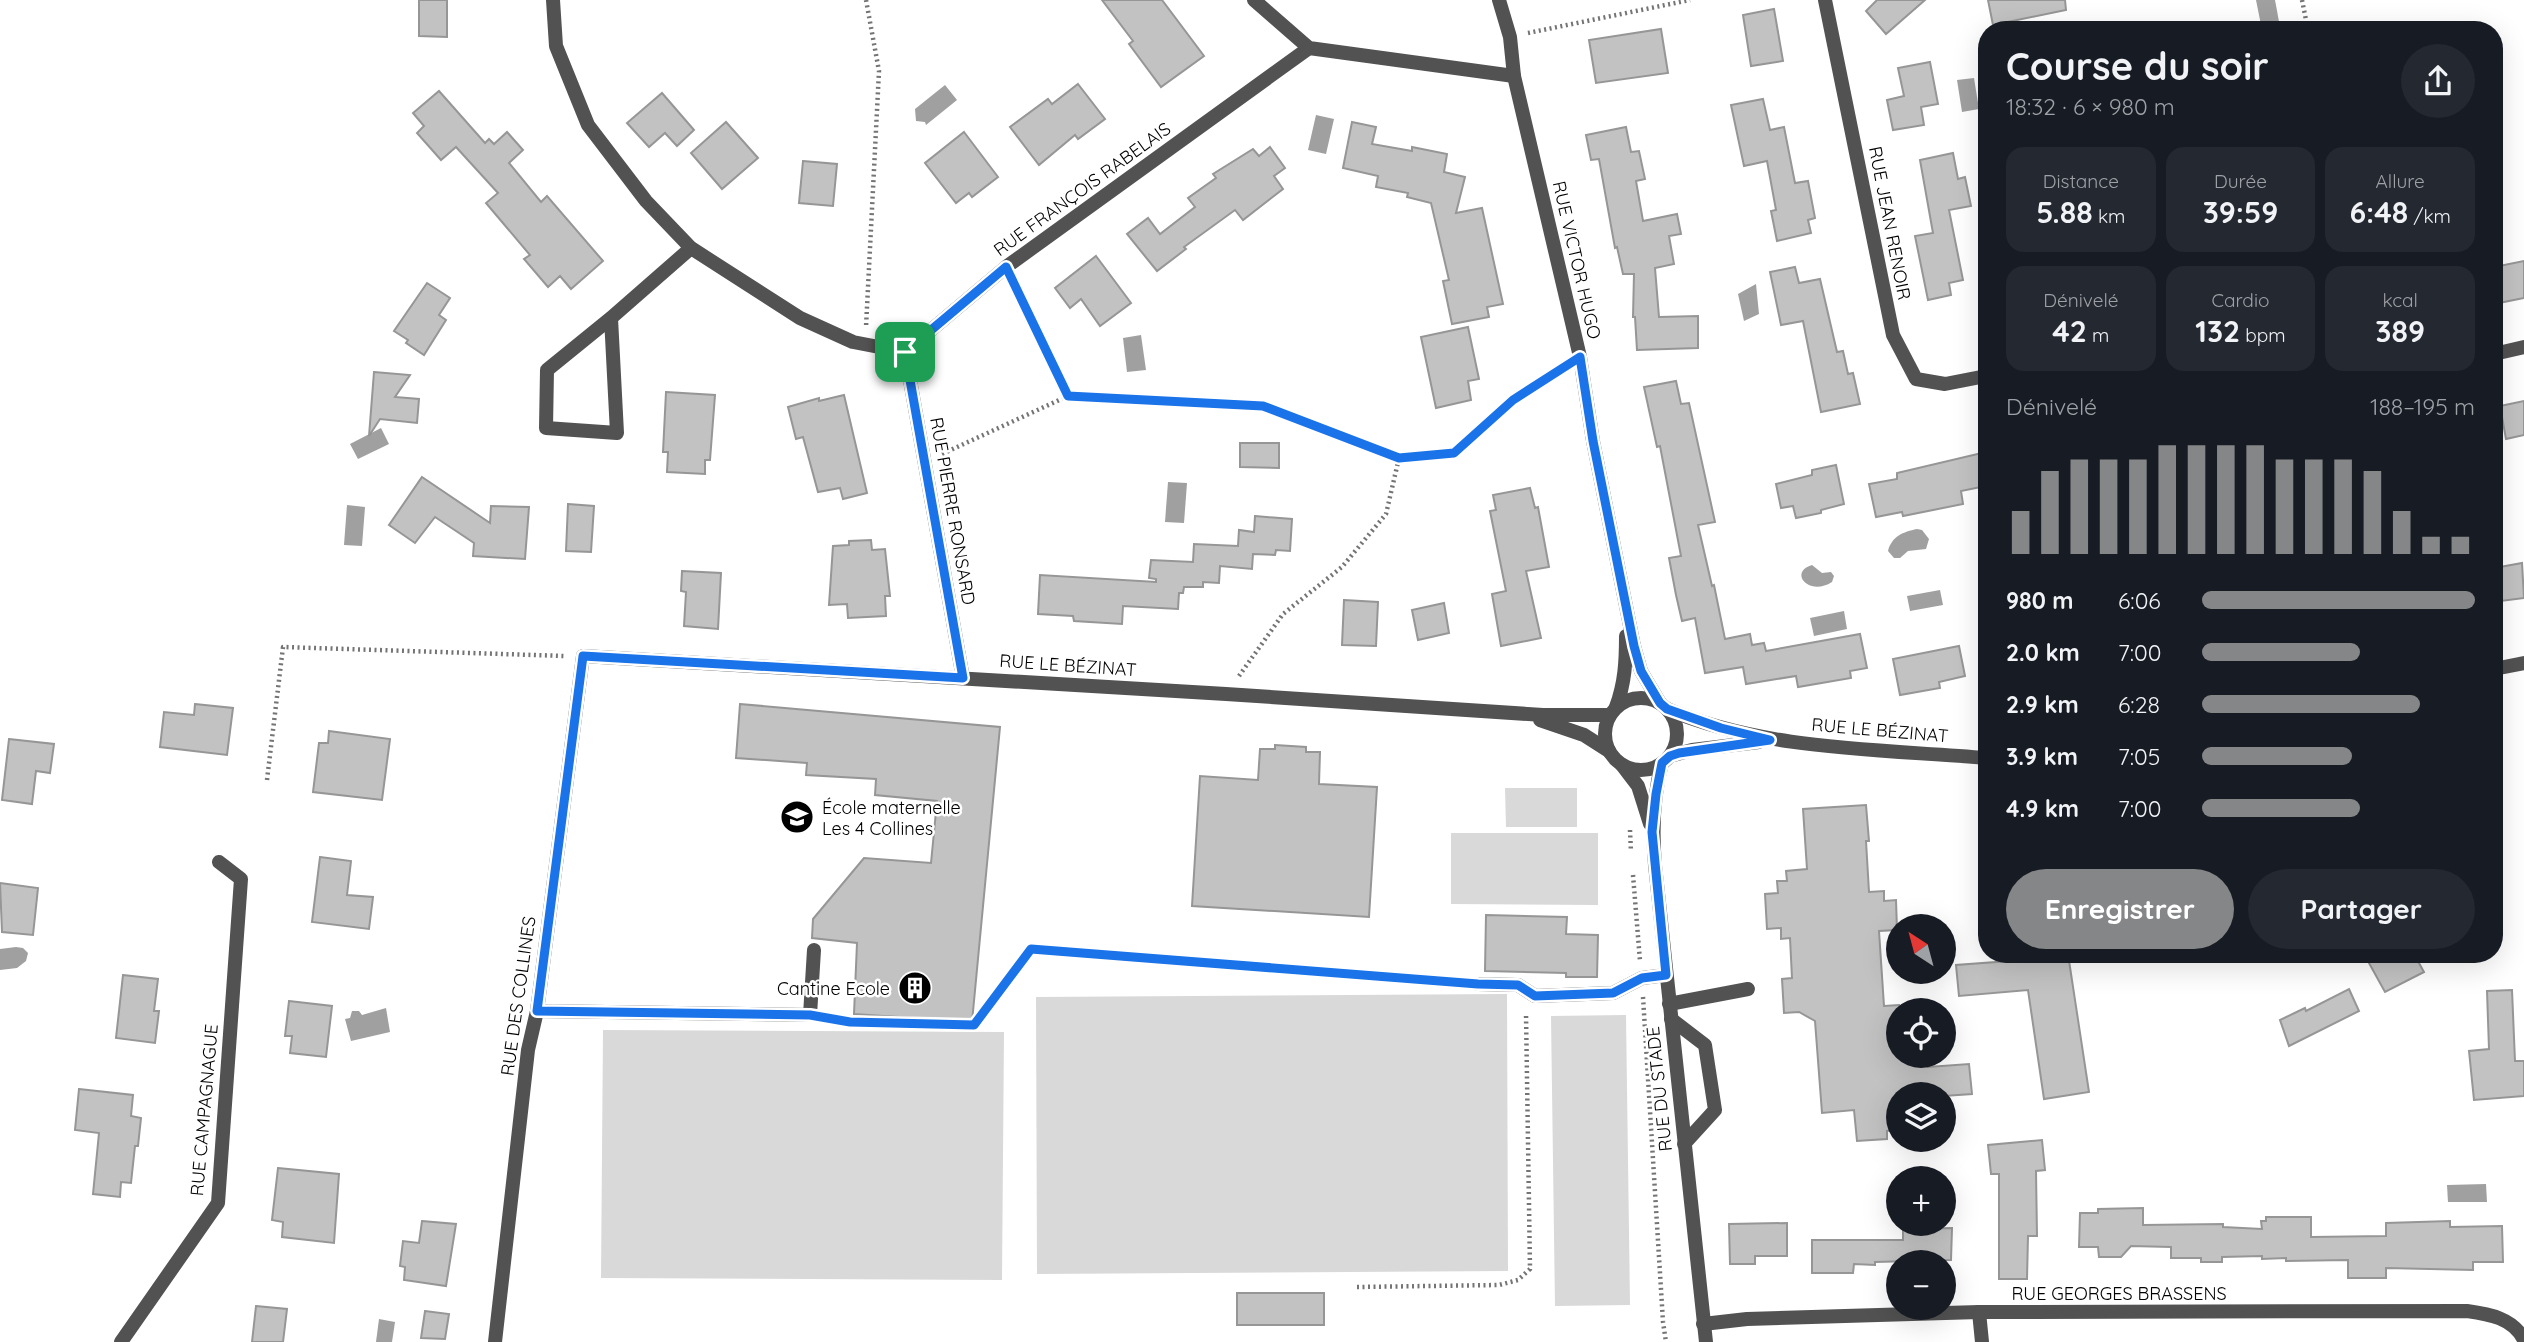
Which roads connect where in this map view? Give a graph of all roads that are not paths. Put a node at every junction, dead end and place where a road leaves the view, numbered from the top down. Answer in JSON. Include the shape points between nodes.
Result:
{"nodes":[{"id":1,"x":554,"y":0,"type":"edge"},
{"id":2,"x":1254,"y":0,"type":"edge"},
{"id":3,"x":1499,"y":0,"type":"edge"},
{"id":4,"x":1825,"y":0,"type":"edge"},
{"id":5,"x":1309,"y":48,"type":"junction"},
{"id":6,"x":1514,"y":76,"type":"junction"},
{"id":7,"x":691,"y":248,"type":"junction"},
{"id":8,"x":611,"y":318,"type":"junction"},
{"id":9,"x":2524,"y":347,"type":"edge"},
{"id":10,"x":905,"y":352,"type":"junction"},
{"id":11,"x":2503,"y":352,"type":"edge"},
{"id":12,"x":1978,"y":378,"type":"edge"},
{"id":13,"x":1627,"y":613,"type":"junction"},
{"id":14,"x":583,"y":656,"type":"joint"},
{"id":15,"x":2524,"y":663,"type":"edge"},
{"id":16,"x":2503,"y":667,"type":"edge"},
{"id":17,"x":963,"y":678,"type":"junction"},
{"id":18,"x":1664,"y":706,"type":"junction"},
{"id":19,"x":1613,"y":711,"type":"junction"},
{"id":20,"x":1508,"y":712,"type":"junction"},
{"id":21,"x":1770,"y":740,"type":"junction"},
{"id":22,"x":1609,"y":751,"type":"junction"},
{"id":23,"x":1978,"y":757,"type":"edge"},
{"id":24,"x":1666,"y":759,"type":"junction"},
{"id":25,"x":1620,"y":764,"type":"junction"},
{"id":26,"x":1652,"y":832,"type":"junction"},
{"id":27,"x":219,"y":862,"type":"dead end"},
{"id":28,"x":814,"y":950,"type":"dead end"},
{"id":29,"x":1666,"y":975,"type":"junction"},
{"id":30,"x":1478,"y":984,"type":"road end"},
{"id":31,"x":1748,"y":989,"type":"dead end"},
{"id":32,"x":537,"y":1011,"type":"junction"},
{"id":33,"x":1670,"y":1012,"type":"junction"},
{"id":34,"x":1684,"y":1144,"type":"junction"},
{"id":35,"x":1979,"y":1312,"type":"junction"},
{"id":36,"x":1703,"y":1324,"type":"junction"},
{"id":37,"x":2524,"y":1340,"type":"edge"},
{"id":38,"x":121,"y":1342,"type":"edge"},
{"id":39,"x":495,"y":1342,"type":"edge"},
{"id":40,"x":1706,"y":1342,"type":"edge"},
{"id":41,"x":1982,"y":1342,"type":"edge"}],
"edges":[{"from":1,"to":7,"type":"street","via":[[556,46],[588,125],[646,201]]},
{"from":2,"to":5,"type":"street"},
{"from":3,"to":6,"type":"street","name":"RUE VICTOR HUGO","via":[[1510,37]]},
{"from":4,"to":12,"type":"street","name":"RUE JEAN RENOIR","via":[[1893,335],[1916,379],[1945,384]]},
{"from":5,"to":6,"type":"street"},
{"from":5,"to":10,"type":"street","name":"RUE FRANÇOIS RABELAIS","via":[[1006,267]]},
{"from":6,"to":13,"type":"street","name":"RUE VICTOR HUGO","via":[[1580,357]]},
{"from":7,"to":8,"type":"street"},
{"from":7,"to":10,"type":"street","via":[[800,318],[853,342]]},
{"from":8,"to":8,"type":"street","via":[[547,369],[545,428],[617,433]]},
{"from":9,"to":11,"type":"street"},
{"from":10,"to":17,"type":"street","name":"RUE PIERRE RONSARD"},
{"from":13,"to":18,"type":"street","name":"RUE VICTOR HUGO","via":[[1641,671]]},
{"from":13,"to":19,"type":"street","name":"RUE VICTOR HUGO","via":[[1625,673]]},
{"from":14,"to":17,"type":"street","name":"RUE LE BÉZINAT"},
{"from":14,"to":32,"type":"street","name":"RUE DES COLLINES"},
{"from":15,"to":16,"type":"street"},
{"from":17,"to":20,"type":"street","name":"RUE LE BÉZINAT"},
{"from":18,"to":19,"type":"street","via":[[1637,697]]},
{"from":18,"to":21,"type":"street","name":"RUE LE BÉZINAT","via":[[1721,728]]},
{"from":18,"to":24,"type":"street","via":[[1677,733]]},
{"from":19,"to":20,"type":"street","name":"RUE LE BÉZINAT"},
{"from":19,"to":22,"type":"street","via":[[1605,728]]},
{"from":20,"to":22,"type":"street","name":"RUE LE BÉZINAT","via":[[1584,735]]},
{"from":21,"to":23,"type":"street","name":"RUE LE BÉZINAT"},
{"from":21,"to":24,"type":"street","name":"RUE LE BÉZINAT","via":[[1692,750]]},
{"from":22,"to":25,"type":"street"},
{"from":24,"to":25,"type":"street","via":[[1650,769]]},
{"from":24,"to":26,"type":"street","name":"RUE DU STADE"},
{"from":25,"to":26,"type":"street","name":"RUE DU STADE","via":[[1643,798]]},
{"from":26,"to":29,"type":"street","name":"RUE DU STADE"},
{"from":27,"to":38,"type":"street","name":"RUE CAMPAGNAGUE","via":[[241,879],[218,1203]]},
{"from":28,"to":32,"type":"street","via":[[810,1015]]},
{"from":29,"to":30,"type":"street","via":[[1642,978],[1613,993],[1535,996],[1518,985]]},
{"from":29,"to":33,"type":"street","name":"RUE DU STADE"},
{"from":31,"to":33,"type":"street"},
{"from":32,"to":39,"type":"street","name":"RUE DES COLLINES","via":[[528,1050]]},
{"from":33,"to":34,"type":"street","name":"RUE DU STADE"},
{"from":33,"to":34,"type":"street","via":[[1704,1045],[1715,1110]]},
{"from":34,"to":36,"type":"street","name":"RUE DU STADE"},
{"from":35,"to":36,"type":"street","name":"RUE GEORGES BRASSENS"},
{"from":35,"to":37,"type":"street","name":"RUE GEORGES BRASSENS","via":[[2467,1311],[2507,1321]]},
{"from":35,"to":41,"type":"street"},
{"from":36,"to":40,"type":"street","name":"RUE DU STADE"}]}
